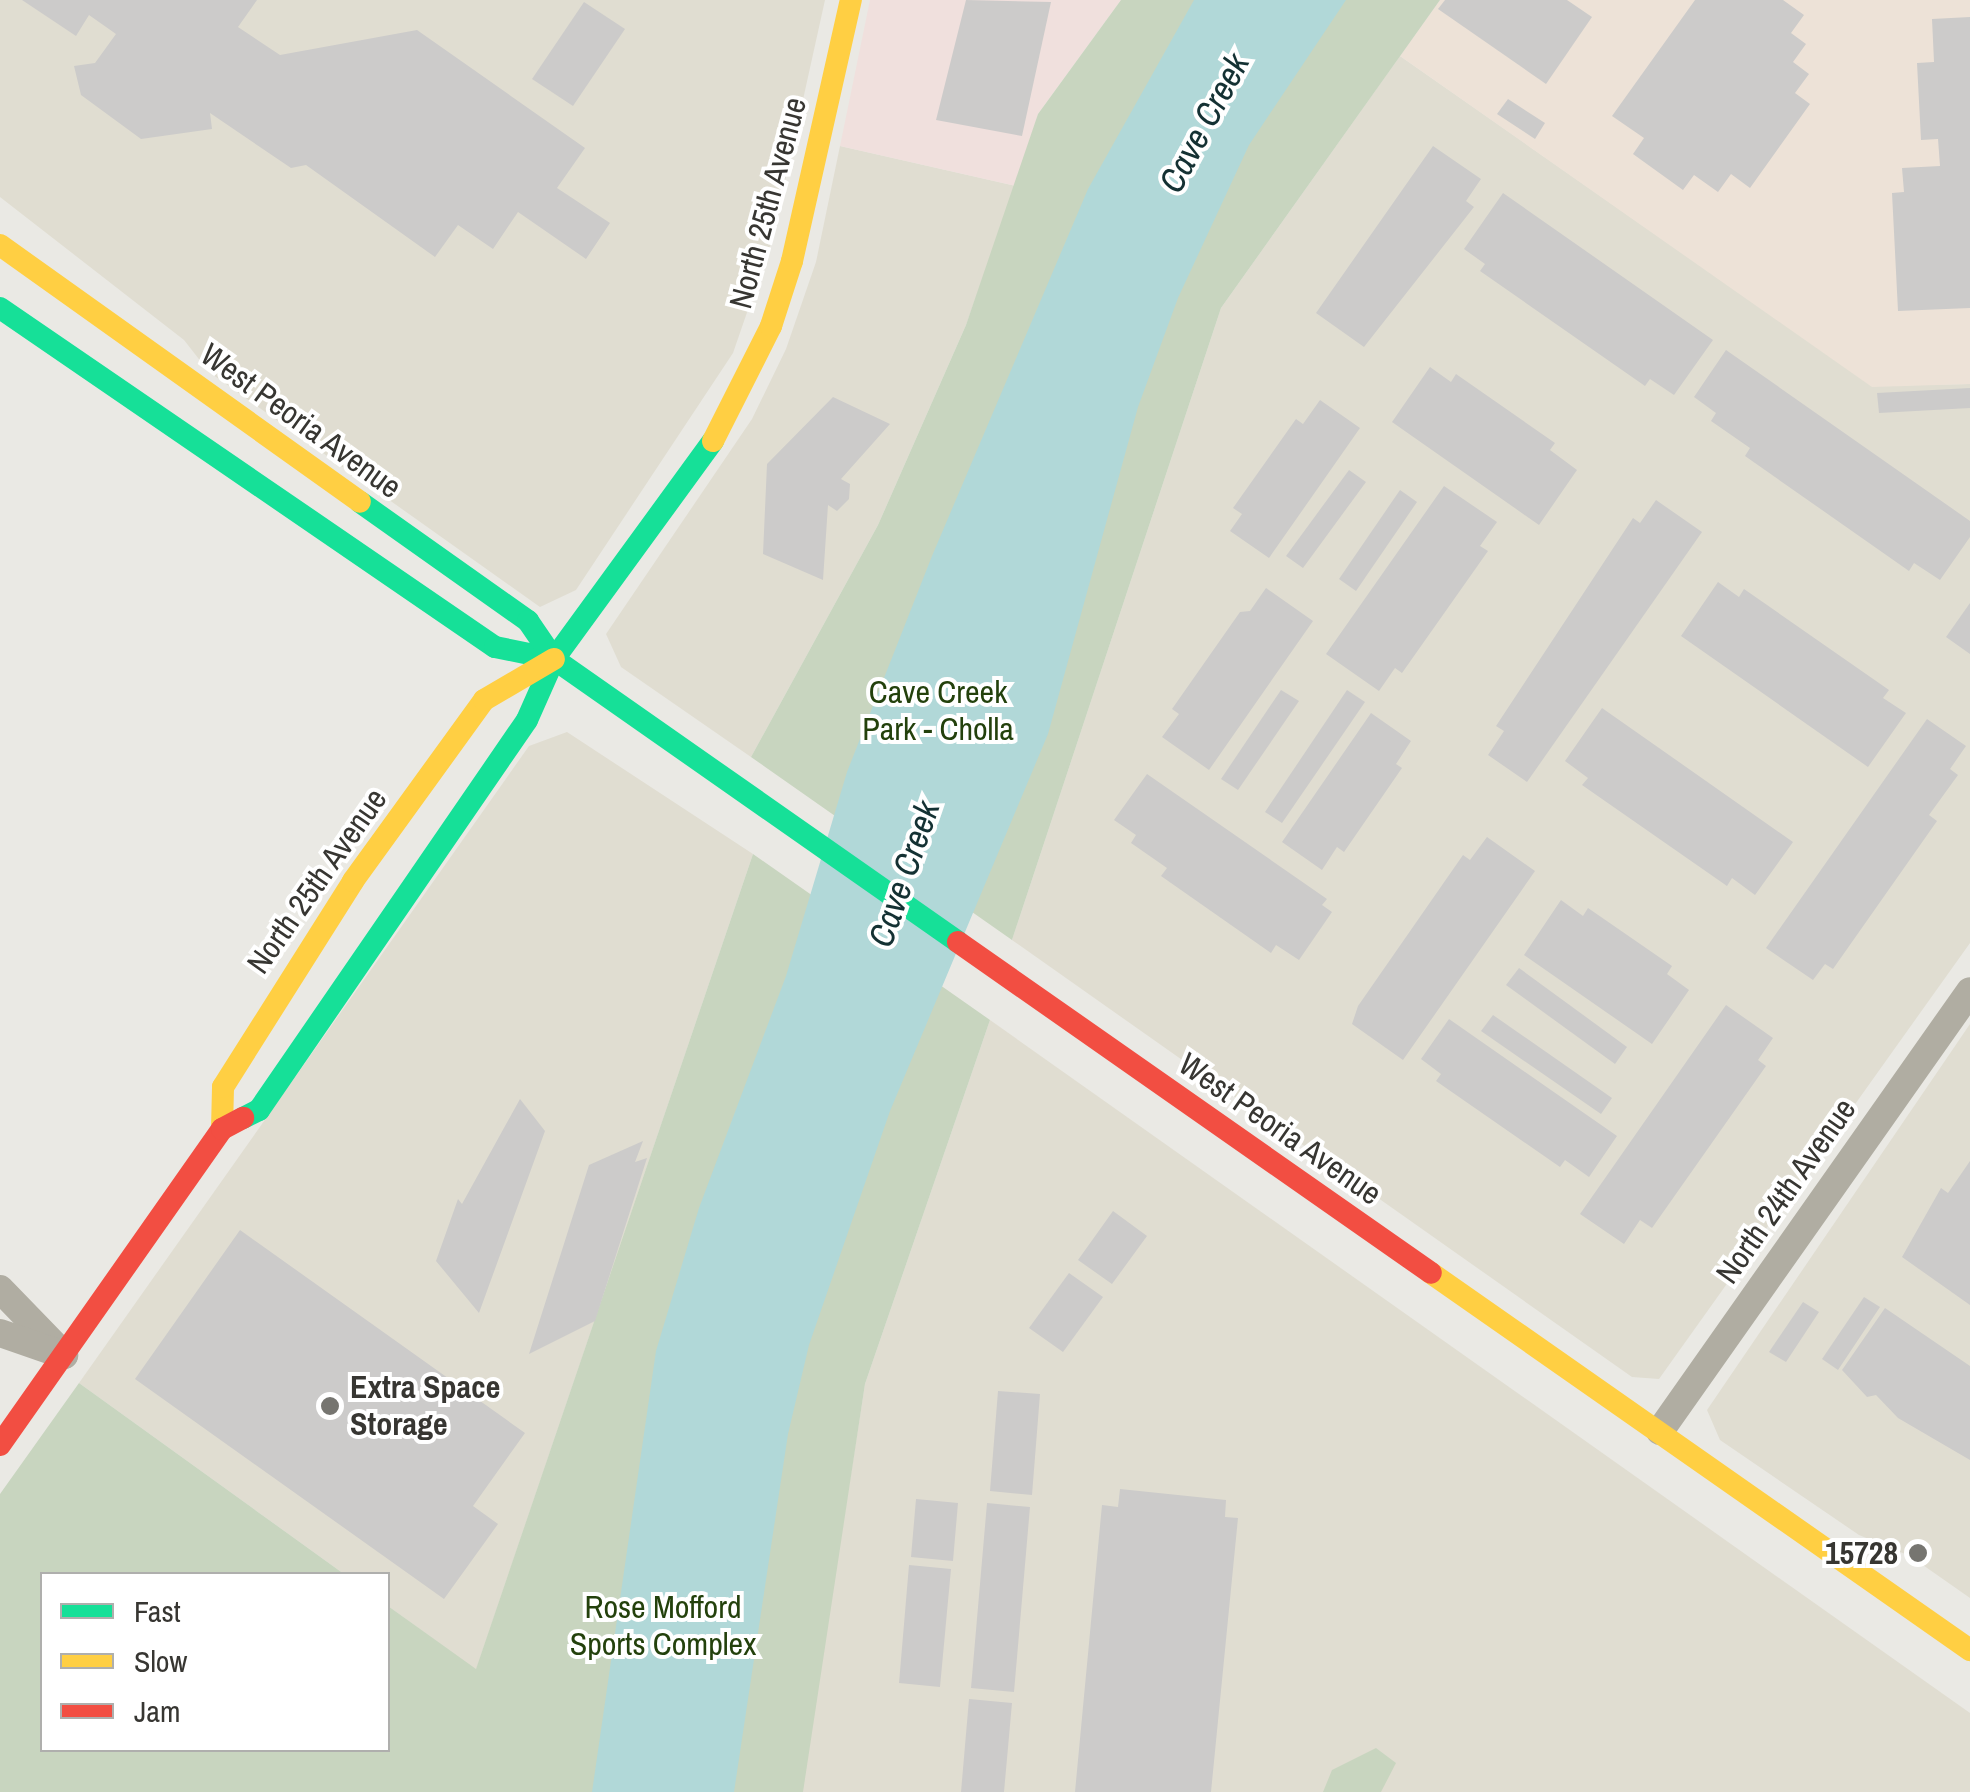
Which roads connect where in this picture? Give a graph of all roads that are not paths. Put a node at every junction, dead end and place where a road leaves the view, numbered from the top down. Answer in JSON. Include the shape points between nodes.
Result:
{"nodes":[{"id":1,"x":851,"y":0,"type":"edge"},
{"id":2,"x":0,"y":245,"type":"edge"},
{"id":3,"x":0,"y":308,"type":"edge"},
{"id":4,"x":554,"y":659,"type":"junction"},
{"id":5,"x":1970,"y":991,"type":"edge"},
{"id":6,"x":222,"y":1129,"type":"junction"},
{"id":7,"x":0,"y":1289,"type":"edge"},
{"id":8,"x":0,"y":1333,"type":"edge"},
{"id":9,"x":64,"y":1355,"type":"junction"},
{"id":10,"x":1660,"y":1432,"type":"junction"},
{"id":11,"x":0,"y":1445,"type":"edge"},
{"id":12,"x":1970,"y":1650,"type":"edge"}],
"edges":[{"from":1,"to":4,"type":"main road","name":"North 25th Avenue","via":[[792,261],[745,385],[712,444]]},
{"from":2,"to":4,"type":"main road","name":"West Peoria Avenue","via":[[528,621]]},
{"from":3,"to":4,"type":"main road","name":"West Peoria Avenue","via":[[495,647]]},
{"from":4,"to":6,"type":"main road","name":"North 25th Avenue","via":[[527,720],[259,1110]]},
{"from":4,"to":6,"type":"main road","name":"North 25th Avenue","via":[[484,700],[353,881],[223,1088]]},
{"from":4,"to":10,"type":"main road","name":"West Peoria Avenue"},
{"from":5,"to":10,"type":"street","name":"North 24th Avenue"},
{"from":6,"to":9,"type":"main road","name":"North 25th Avenue"},
{"from":7,"to":9,"type":"street"},
{"from":8,"to":9,"type":"street"},
{"from":9,"to":11,"type":"main road","name":"North 25th Avenue"},
{"from":10,"to":12,"type":"main road","name":"West Peoria Avenue"}]}
